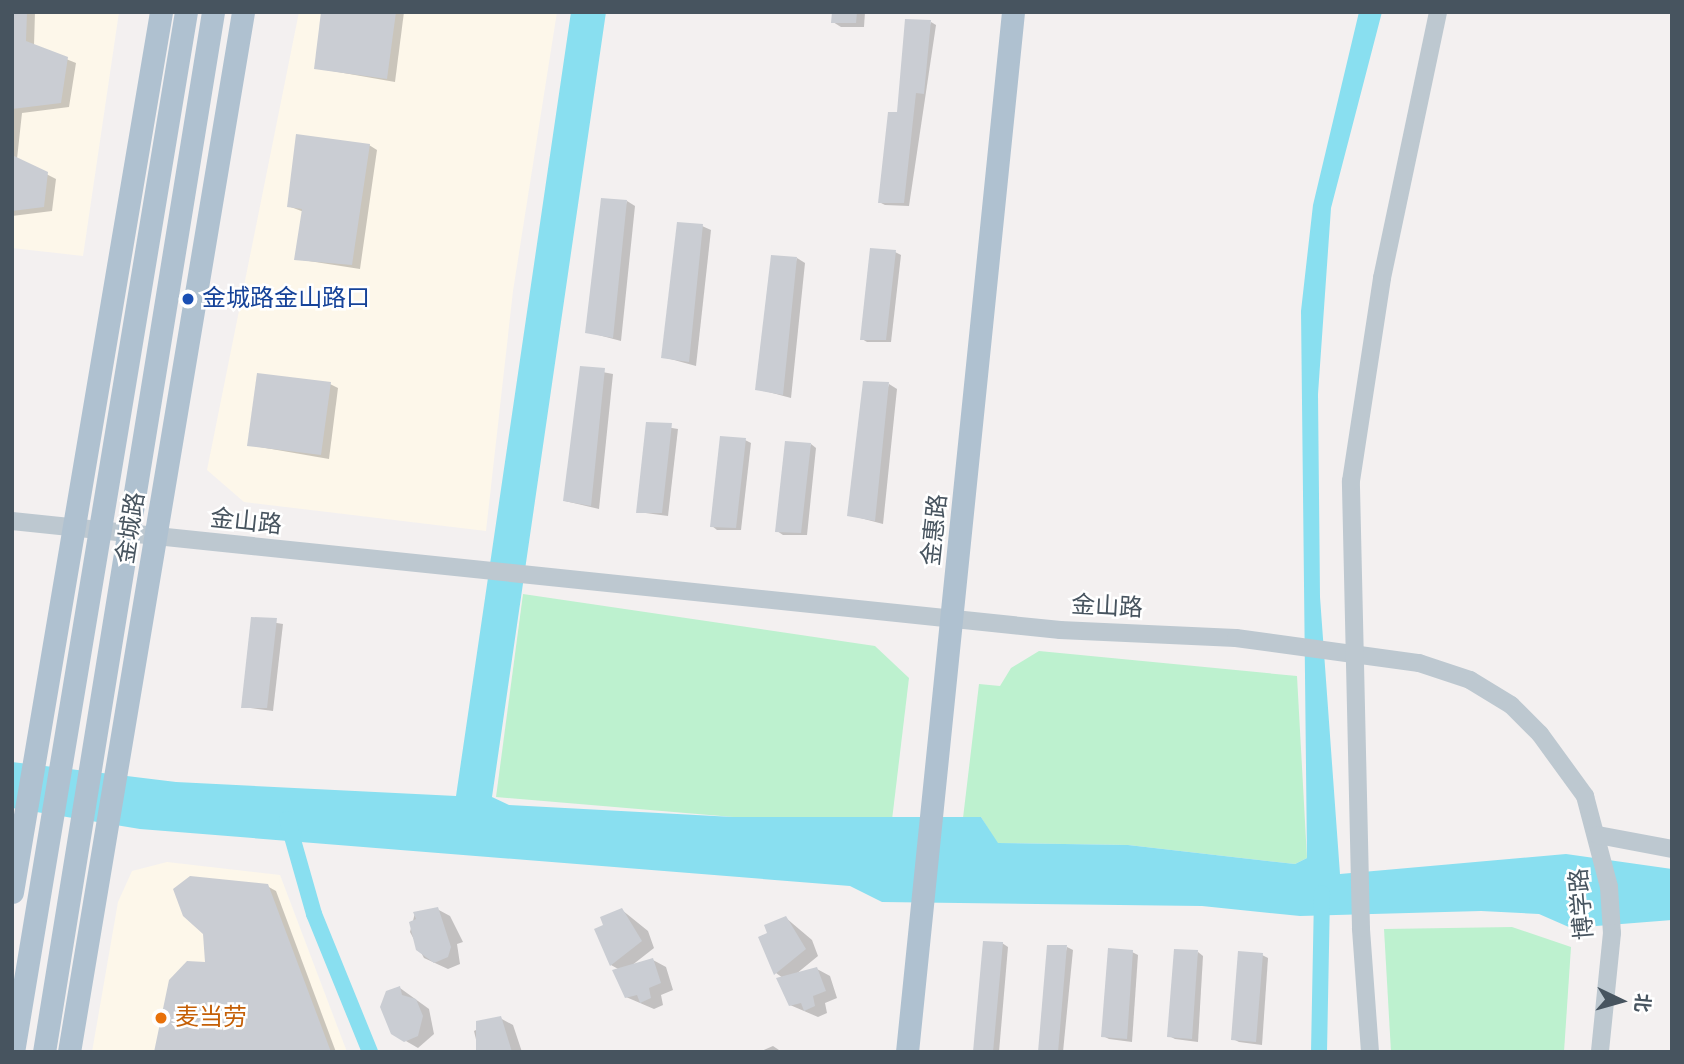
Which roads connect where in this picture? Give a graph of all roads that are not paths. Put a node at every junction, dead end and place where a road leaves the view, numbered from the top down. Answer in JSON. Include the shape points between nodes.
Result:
{"nodes":[{"id":1,"x":161,"y":12,"type":"edge"},
{"id":2,"x":186,"y":12,"type":"edge"},
{"id":3,"x":213,"y":12,"type":"edge"},
{"id":4,"x":1013,"y":12,"type":"edge"},
{"id":5,"x":1438,"y":12,"type":"edge"},
{"id":6,"x":242,"y":23,"type":"edge"},
{"id":7,"x":197,"y":114,"type":"junction"},
{"id":8,"x":163,"y":137,"type":"junction"},
{"id":9,"x":120,"y":242,"type":"junction"},
{"id":10,"x":12,"y":521,"type":"edge"},
{"id":11,"x":89,"y":529,"type":"junction"},
{"id":12,"x":131,"y":534,"type":"junction"},
{"id":13,"x":156,"y":537,"type":"junction"},
{"id":14,"x":953,"y":617,"type":"junction"},
{"id":15,"x":1349,"y":651,"type":"junction"},
{"id":16,"x":107,"y":831,"type":"junction"},
{"id":17,"x":1599,"y":841,"type":"junction"},
{"id":18,"x":1672,"y":849,"type":"edge"},
{"id":19,"x":12,"y":892,"type":"edge"},
{"id":20,"x":71,"y":896,"type":"junction"},
{"id":21,"x":46,"y":1047,"type":"edge"},
{"id":22,"x":13,"y":1052,"type":"edge"},
{"id":23,"x":69,"y":1052,"type":"edge"},
{"id":24,"x":907,"y":1052,"type":"edge"},
{"id":25,"x":1370,"y":1052,"type":"edge"},
{"id":26,"x":1600,"y":1052,"type":"edge"}],
"edges":[{"from":1,"to":9,"type":"main road","name":"金城路"},
{"from":2,"to":8,"type":"main road","name":"金城路"},
{"from":3,"to":7,"type":"main road","name":"金城路"},
{"from":4,"to":14,"type":"main road","name":"金惠路"},
{"from":5,"to":15,"type":"street","via":[[1382,278],[1351,481]]},
{"from":6,"to":7,"type":"main road"},
{"from":6,"to":13,"type":"main road","name":"金城路"},
{"from":7,"to":12,"type":"main road","name":"金城路"},
{"from":8,"to":9,"type":"main road"},
{"from":8,"to":11,"type":"main road","name":"金城路"},
{"from":9,"to":11,"type":"main road","name":"金城路"},
{"from":10,"to":11,"type":"street","name":"金山路"},
{"from":11,"to":12,"type":"street","name":"金山路"},
{"from":11,"to":19,"type":"main road","name":"金城路","via":[[33,758]]},
{"from":11,"to":22,"type":"main road","name":"金城路","via":[[63,759]]},
{"from":12,"to":13,"type":"street","name":"金山路"},
{"from":12,"to":20,"type":"main road","name":"金城路"},
{"from":13,"to":14,"type":"street","name":"金山路"},
{"from":13,"to":16,"type":"main road","name":"金城路"},
{"from":14,"to":15,"type":"street","name":"金山路"},
{"from":14,"to":24,"type":"main road","name":"金惠路"},
{"from":15,"to":17,"type":"street","name":"金山路","via":[[1457,676],[1511,705],[1567,766]]},
{"from":15,"to":25,"type":"street"},
{"from":16,"to":20,"type":"main road"},
{"from":16,"to":23,"type":"main road","name":"金城路"},
{"from":17,"to":18,"type":"street"},
{"from":17,"to":26,"type":"street","name":"博学路","via":[[1612,933]]},
{"from":20,"to":21,"type":"main road","name":"金城路"}]}
